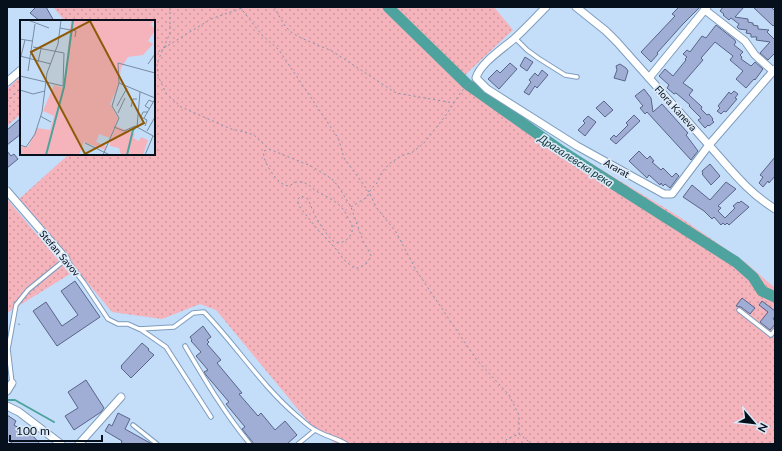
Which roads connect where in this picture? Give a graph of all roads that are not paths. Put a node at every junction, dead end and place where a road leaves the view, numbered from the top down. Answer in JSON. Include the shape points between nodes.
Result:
{"nodes":[{"id":1,"x":546,"y":7,"type":"edge"},
{"id":2,"x":576,"y":7,"type":"edge"},
{"id":3,"x":706,"y":8,"type":"edge"},
{"id":4,"x":515,"y":38,"type":"junction"},
{"id":5,"x":774,"y":70,"type":"edge"},
{"id":6,"x":20,"y":71,"type":"edge"},
{"id":7,"x":578,"y":77,"type":"dead end"},
{"id":8,"x":649,"y":78,"type":"junction"},
{"id":9,"x":7,"y":82,"type":"edge"},
{"id":10,"x":709,"y":145,"type":"junction"},
{"id":11,"x":7,"y":190,"type":"edge"},
{"id":12,"x":775,"y":209,"type":"edge"},
{"id":13,"x":66,"y":259,"type":"junction"},
{"id":14,"x":739,"y":310,"type":"dead end"},
{"id":15,"x":139,"y":329,"type":"junction"},
{"id":16,"x":775,"y":330,"type":"edge"},
{"id":17,"x":185,"y":346,"type":"dead end"},
{"id":18,"x":12,"y":383,"type":"joint"},
{"id":19,"x":7,"y":391,"type":"edge"},
{"id":20,"x":121,"y":397,"type":"dead end"},
{"id":21,"x":7,"y":406,"type":"edge"},
{"id":22,"x":211,"y":417,"type":"dead end"},
{"id":23,"x":133,"y":425,"type":"dead end"},
{"id":24,"x":315,"y":430,"type":"junction"},
{"id":25,"x":61,"y":444,"type":"edge"},
{"id":26,"x":79,"y":444,"type":"edge"},
{"id":27,"x":157,"y":444,"type":"edge"},
{"id":28,"x":250,"y":444,"type":"edge"},
{"id":29,"x":298,"y":444,"type":"edge"},
{"id":30,"x":346,"y":444,"type":"edge"}],
"edges":[{"from":1,"to":4,"type":"street"},
{"from":2,"to":8,"type":"street","name":"Flora Kaneva","via":[[606,31]]},
{"from":3,"to":5,"type":"street"},
{"from":3,"to":8,"type":"street"},
{"from":4,"to":7,"type":"lane","via":[[527,50],[565,75]]},
{"from":4,"to":10,"type":"street","name":"Ararat","via":[[485,65],[476,78],[487,89],[577,146],[664,194],[672,194]]},
{"from":5,"to":10,"type":"street","name":"Ararat"},
{"from":6,"to":9,"type":"street"},
{"from":8,"to":10,"type":"street","name":"Flora Kaneva"},
{"from":10,"to":12,"type":"street","name":"Flora Kaneva","via":[[748,190]]},
{"from":11,"to":13,"type":"street","name":"Stefan Savov"},
{"from":13,"to":15,"type":"lane","name":"Stefan Savov","via":[[108,319]]},
{"from":13,"to":18,"type":"lane","via":[[45,274],[16,305],[8,349]]},
{"from":14,"to":16,"type":"lane","via":[[771,335]]},
{"from":15,"to":22,"type":"lane","via":[[166,347]]},
{"from":15,"to":24,"type":"lane","via":[[174,327],[193,313],[204,312],[268,387]]},
{"from":17,"to":28,"type":"lane"},
{"from":18,"to":19,"type":"street"},
{"from":20,"to":26,"type":"street"},
{"from":21,"to":25,"type":"street"},
{"from":23,"to":27,"type":"lane"},
{"from":24,"to":29,"type":"lane"},
{"from":24,"to":30,"type":"lane"}]}
